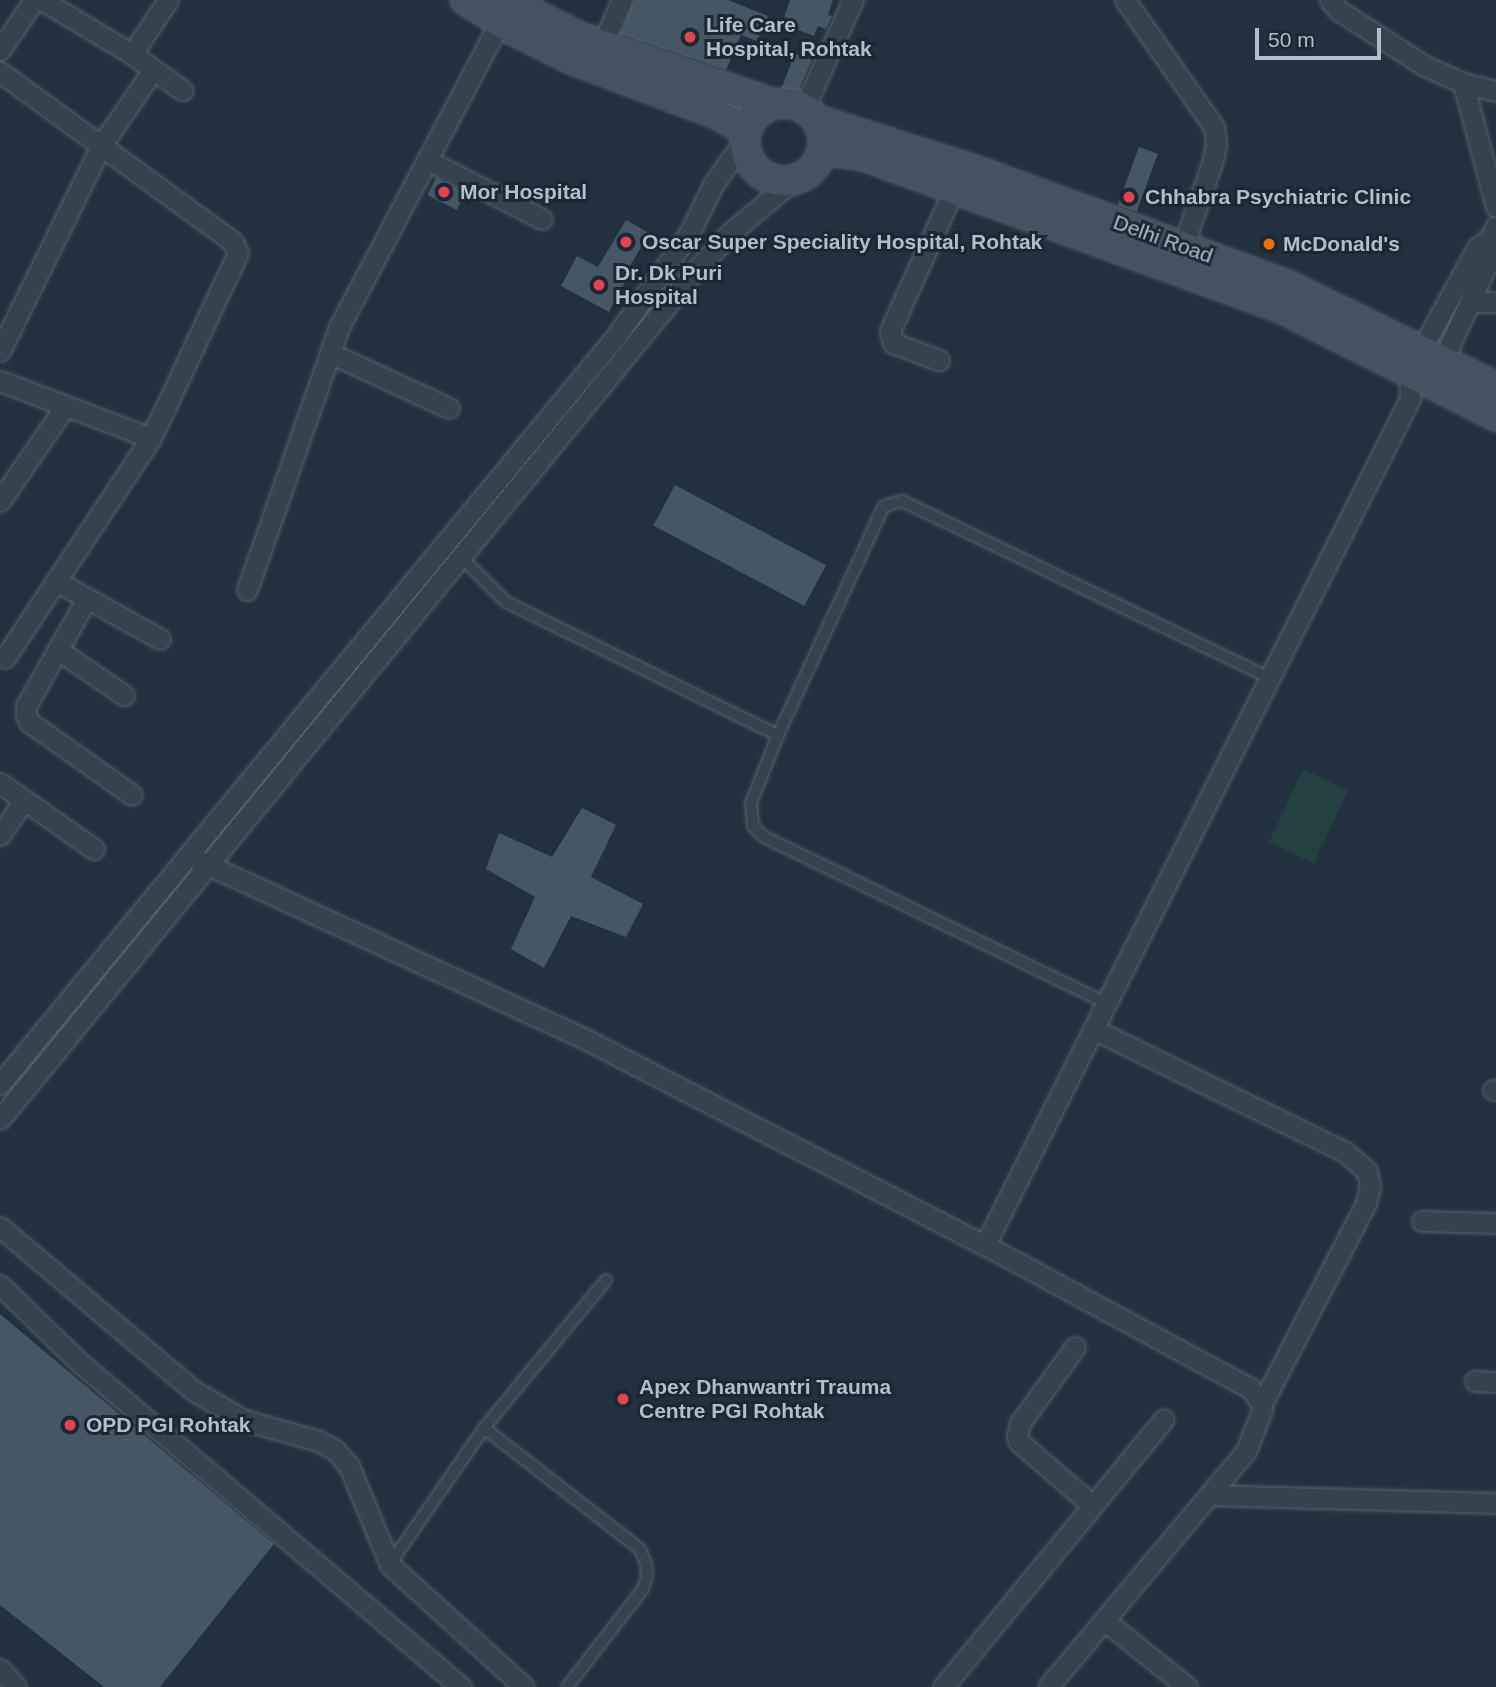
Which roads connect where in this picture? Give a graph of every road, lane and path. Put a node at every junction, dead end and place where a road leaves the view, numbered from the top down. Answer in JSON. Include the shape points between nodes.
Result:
{"nodes":[{"id":1,"x":34,"y":0,"type":"edge"},
{"id":2,"x":42,"y":0,"type":"edge"},
{"id":3,"x":168,"y":0,"type":"edge"},
{"id":4,"x":465,"y":0,"type":"edge"},
{"id":5,"x":622,"y":0,"type":"edge"},
{"id":6,"x":853,"y":0,"type":"edge"},
{"id":7,"x":1125,"y":0,"type":"edge"},
{"id":8,"x":1330,"y":0,"type":"edge"},
{"id":9,"x":504,"y":11,"type":"edge"},
{"id":10,"x":602,"y":45,"type":"junction"},
{"id":11,"x":0,"y":50,"type":"edge"},
{"id":12,"x":132,"y":54,"type":"junction"},
{"id":13,"x":153,"y":69,"type":"junction"},
{"id":14,"x":0,"y":72,"type":"edge"},
{"id":15,"x":1463,"y":83,"type":"junction"},
{"id":16,"x":182,"y":90,"type":"dead end"},
{"id":17,"x":1496,"y":91,"type":"edge"},
{"id":18,"x":774,"y":104,"type":"junction"},
{"id":19,"x":810,"y":114,"type":"junction"},
{"id":20,"x":745,"y":135,"type":"junction"},
{"id":21,"x":102,"y":144,"type":"junction"},
{"id":22,"x":823,"y":150,"type":"junction"},
{"id":23,"x":428,"y":160,"type":"junction"},
{"id":24,"x":793,"y":180,"type":"junction"},
{"id":25,"x":953,"y":191,"type":"junction"},
{"id":26,"x":1496,"y":207,"type":"edge"},
{"id":27,"x":542,"y":219,"type":"dead end"},
{"id":28,"x":1493,"y":232,"type":"edge"},
{"id":29,"x":1184,"y":246,"type":"junction"},
{"id":30,"x":1471,"y":302,"type":"junction"},
{"id":31,"x":1496,"y":302,"type":"edge"},
{"id":32,"x":0,"y":351,"type":"edge"},
{"id":33,"x":330,"y":353,"type":"junction"},
{"id":34,"x":939,"y":360,"type":"dead end"},
{"id":35,"x":1423,"y":373,"type":"junction"},
{"id":36,"x":0,"y":381,"type":"edge"},
{"id":37,"x":1496,"y":387,"type":"edge"},
{"id":38,"x":66,"y":405,"type":"junction"},
{"id":39,"x":449,"y":408,"type":"dead end"},
{"id":40,"x":1496,"y":416,"type":"edge"},
{"id":41,"x":151,"y":438,"type":"junction"},
{"id":42,"x":0,"y":501,"type":"edge"},
{"id":43,"x":461,"y":557,"type":"junction"},
{"id":44,"x":56,"y":581,"type":"junction"},
{"id":45,"x":247,"y":590,"type":"dead end"},
{"id":46,"x":87,"y":598,"type":"junction"},
{"id":47,"x":160,"y":639,"type":"dead end"},
{"id":48,"x":58,"y":650,"type":"junction"},
{"id":49,"x":5,"y":658,"type":"dead end"},
{"id":50,"x":1268,"y":677,"type":"junction"},
{"id":51,"x":124,"y":695,"type":"dead end"},
{"id":52,"x":311,"y":709,"type":"junction"},
{"id":53,"x":329,"y":720,"type":"junction"},
{"id":54,"x":778,"y":735,"type":"junction"},
{"id":55,"x":0,"y":783,"type":"edge"},
{"id":56,"x":132,"y":795,"type":"dead end"},
{"id":57,"x":24,"y":800,"type":"junction"},
{"id":58,"x":0,"y":835,"type":"edge"},
{"id":59,"x":94,"y":849,"type":"dead end"},
{"id":60,"x":189,"y":856,"type":"junction"},
{"id":61,"x":209,"y":865,"type":"junction"},
{"id":62,"x":1106,"y":1003,"type":"junction"},
{"id":63,"x":1093,"y":1029,"type":"junction"},
{"id":64,"x":0,"y":1084,"type":"edge"},
{"id":65,"x":0,"y":1119,"type":"edge"},
{"id":66,"x":1422,"y":1222,"type":"dead end"},
{"id":67,"x":1496,"y":1223,"type":"edge"},
{"id":68,"x":0,"y":1227,"type":"edge"},
{"id":69,"x":985,"y":1245,"type":"junction"},
{"id":70,"x":606,"y":1280,"type":"dead end"},
{"id":71,"x":0,"y":1285,"type":"edge"},
{"id":72,"x":1075,"y":1347,"type":"dead end"},
{"id":73,"x":1475,"y":1381,"type":"dead end"},
{"id":74,"x":1496,"y":1382,"type":"edge"},
{"id":75,"x":1262,"y":1404,"type":"junction"},
{"id":76,"x":1164,"y":1419,"type":"dead end"},
{"id":77,"x":484,"y":1428,"type":"junction"},
{"id":78,"x":1209,"y":1495,"type":"junction"},
{"id":79,"x":1496,"y":1503,"type":"edge"},
{"id":80,"x":1092,"y":1505,"type":"junction"},
{"id":81,"x":390,"y":1564,"type":"junction"},
{"id":82,"x":1104,"y":1620,"type":"junction"},
{"id":83,"x":0,"y":1669,"type":"edge"},
{"id":84,"x":16,"y":1687,"type":"edge"},
{"id":85,"x":461,"y":1687,"type":"edge"},
{"id":86,"x":524,"y":1687,"type":"edge"},
{"id":87,"x":567,"y":1687,"type":"edge"},
{"id":88,"x":943,"y":1687,"type":"edge"},
{"id":89,"x":1048,"y":1687,"type":"edge"},
{"id":90,"x":1187,"y":1687,"type":"edge"}],
"edges":[{"from":1,"to":11,"type":"street"},
{"from":2,"to":12,"type":"street"},
{"from":3,"to":12,"type":"street"},
{"from":4,"to":9,"type":"main road"},
{"from":5,"to":10,"type":"street"},
{"from":6,"to":19,"type":"street"},
{"from":7,"to":29,"type":"street","via":[[1214,127],[1213,160]]},
{"from":8,"to":15,"type":"street","via":[[1338,10],[1424,66]]},
{"from":9,"to":10,"type":"main road"},
{"from":9,"to":20,"type":"main road","via":[[571,59],[715,113]]},
{"from":9,"to":23,"type":"street"},
{"from":10,"to":18,"type":"main road"},
{"from":12,"to":13,"type":"street"},
{"from":13,"to":16,"type":"street"},
{"from":13,"to":21,"type":"street"},
{"from":14,"to":21,"type":"street"},
{"from":15,"to":17,"type":"street"},
{"from":15,"to":26,"type":"street"},
{"from":18,"to":19,"type":"main road","via":[[790,103]]},
{"from":18,"to":20,"type":"main road","via":[[761,109]]},
{"from":19,"to":22,"type":"main road","via":[[822,131]]},
{"from":19,"to":29,"type":"main road","name":"Delhi Road"},
{"from":20,"to":24,"type":"main road","via":[[746,152],[758,172],[769,179]]},
{"from":20,"to":52,"type":"street","via":[[677,251],[617,335]]},
{"from":21,"to":32,"type":"street"},
{"from":21,"to":41,"type":"street","via":[[233,242],[238,253]]},
{"from":22,"to":24,"type":"main road","via":[[814,167]]},
{"from":22,"to":25,"type":"main road","name":"Delhi Road","via":[[864,156]]},
{"from":23,"to":27,"type":"street"},
{"from":23,"to":33,"type":"street","via":[[339,327]]},
{"from":24,"to":43,"type":"street","via":[[730,233],[689,278]]},
{"from":25,"to":34,"type":"street","via":[[890,331],[893,342]]},
{"from":25,"to":35,"type":"main road","name":"Delhi Road","via":[[1282,308]]},
{"from":28,"to":30,"type":"street","via":[[1490,258]]},
{"from":28,"to":35,"type":"street","via":[[1477,248]]},
{"from":29,"to":35,"type":"main road","name":"Delhi Road","via":[[1289,286]]},
{"from":30,"to":31,"type":"street"},
{"from":30,"to":35,"type":"street"},
{"from":33,"to":39,"type":"street"},
{"from":33,"to":45,"type":"street"},
{"from":35,"to":37,"type":"main road","name":"Delhi Road"},
{"from":35,"to":40,"type":"main road","name":"Delhi Road"},
{"from":35,"to":50,"type":"street"},
{"from":36,"to":38,"type":"street"},
{"from":38,"to":41,"type":"street"},
{"from":38,"to":42,"type":"street"},
{"from":41,"to":44,"type":"street"},
{"from":43,"to":53,"type":"street"},
{"from":43,"to":54,"type":"lane","via":[[506,602]]},
{"from":44,"to":46,"type":"street"},
{"from":44,"to":49,"type":"street"},
{"from":46,"to":47,"type":"street"},
{"from":46,"to":48,"type":"street"},
{"from":48,"to":51,"type":"street"},
{"from":48,"to":56,"type":"street","via":[[26,706],[29,722]]},
{"from":50,"to":54,"type":"lane","via":[[897,500],[884,506]]},
{"from":50,"to":62,"type":"street"},
{"from":52,"to":53,"type":"street"},
{"from":52,"to":60,"type":"street"},
{"from":53,"to":61,"type":"street"},
{"from":54,"to":62,"type":"lane","via":[[751,803],[753,826],[764,836]]},
{"from":55,"to":57,"type":"street"},
{"from":57,"to":58,"type":"street"},
{"from":57,"to":59,"type":"street"},
{"from":60,"to":61,"type":"street"},
{"from":60,"to":64,"type":"street"},
{"from":61,"to":65,"type":"street"},
{"from":61,"to":69,"type":"street","via":[[587,1040]]},
{"from":62,"to":63,"type":"street"},
{"from":63,"to":69,"type":"street"},
{"from":63,"to":75,"type":"street","via":[[1345,1152],[1367,1171],[1366,1203]]},
{"from":66,"to":67,"type":"street"},
{"from":68,"to":81,"type":"street","via":[[194,1391],[244,1420],[335,1450],[349,1466]]},
{"from":69,"to":75,"type":"street","via":[[1241,1382]]},
{"from":70,"to":77,"type":"lane"},
{"from":71,"to":85,"type":"street","via":[[79,1362]]},
{"from":72,"to":80,"type":"street","via":[[1020,1423],[1017,1437]]},
{"from":73,"to":74,"type":"street"},
{"from":75,"to":78,"type":"street","via":[[1260,1421],[1246,1451]]},
{"from":76,"to":80,"type":"street"},
{"from":77,"to":81,"type":"lane"},
{"from":77,"to":87,"type":"lane","via":[[640,1549],[646,1564],[643,1589]]},
{"from":78,"to":79,"type":"street"},
{"from":78,"to":82,"type":"street"},
{"from":80,"to":88,"type":"street"},
{"from":81,"to":86,"type":"street"},
{"from":82,"to":89,"type":"street"},
{"from":82,"to":90,"type":"street"},
{"from":83,"to":84,"type":"street"}]}
